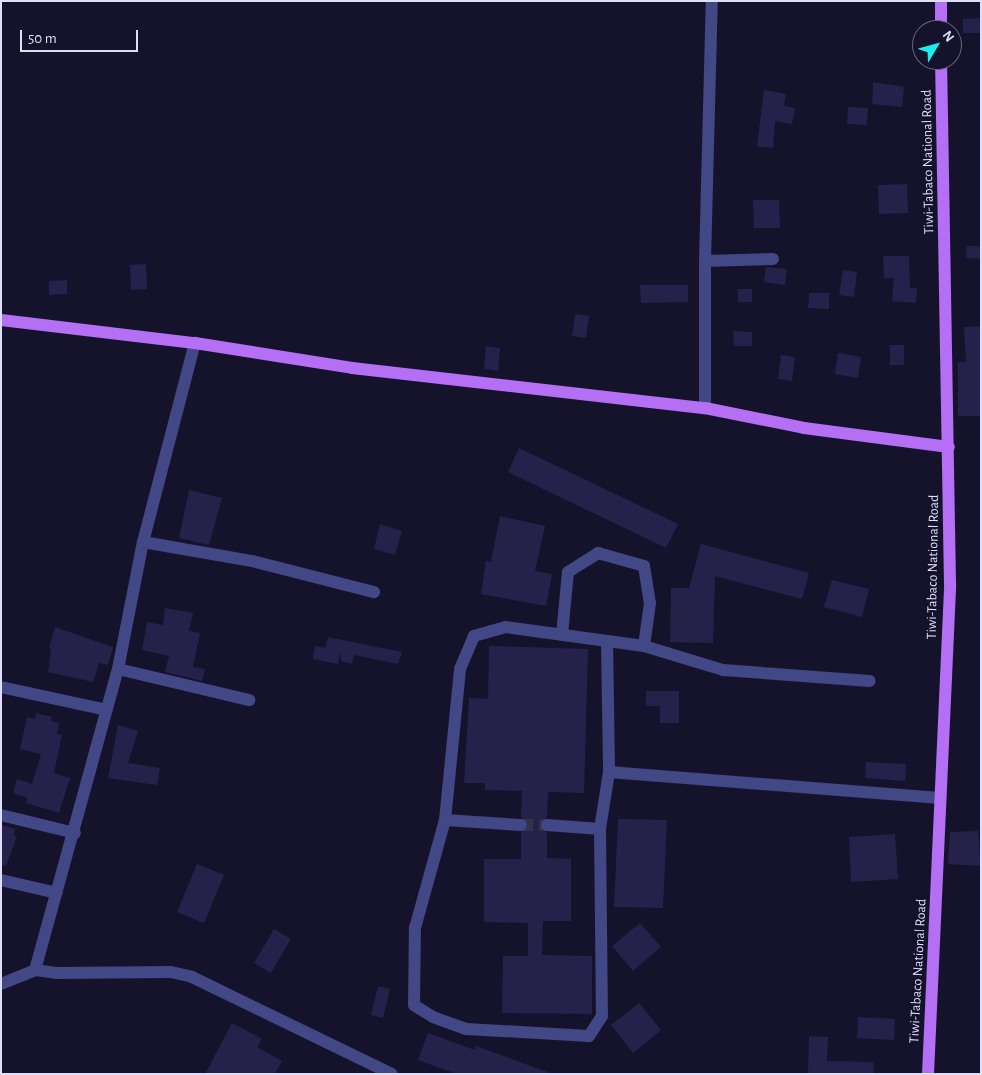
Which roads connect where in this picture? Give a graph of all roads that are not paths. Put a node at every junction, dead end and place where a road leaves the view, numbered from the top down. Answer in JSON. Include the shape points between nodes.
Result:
{"nodes":[{"id":1,"x":712,"y":1,"type":"edge"},
{"id":2,"x":941,"y":1,"type":"edge"},
{"id":3,"x":941,"y":20,"type":"edge"},
{"id":4,"x":941,"y":70,"type":"edge"},
{"id":5,"x":773,"y":259,"type":"dead end"},
{"id":6,"x":705,"y":262,"type":"junction"},
{"id":7,"x":1,"y":320,"type":"edge"},
{"id":8,"x":195,"y":343,"type":"junction"},
{"id":9,"x":705,"y":408,"type":"junction"},
{"id":10,"x":949,"y":447,"type":"junction"},
{"id":11,"x":144,"y":542,"type":"junction"},
{"id":12,"x":374,"y":592,"type":"dead end"},
{"id":13,"x":562,"y":635,"type":"junction"},
{"id":14,"x":607,"y":640,"type":"junction"},
{"id":15,"x":644,"y":646,"type":"junction"},
{"id":16,"x":118,"y":669,"type":"junction"},
{"id":17,"x":870,"y":680,"type":"dead end"},
{"id":18,"x":1,"y":687,"type":"edge"},
{"id":19,"x":250,"y":700,"type":"dead end"},
{"id":20,"x":107,"y":710,"type":"junction"},
{"id":21,"x":609,"y":772,"type":"junction"},
{"id":22,"x":940,"y":798,"type":"junction"},
{"id":23,"x":1,"y":815,"type":"edge"},
{"id":24,"x":445,"y":820,"type":"junction"},
{"id":25,"x":521,"y":825,"type":"tunnel mouth"},
{"id":26,"x":547,"y":825,"type":"tunnel mouth"},
{"id":27,"x":600,"y":829,"type":"junction"},
{"id":28,"x":75,"y":833,"type":"junction"},
{"id":29,"x":1,"y":880,"type":"edge"},
{"id":30,"x":57,"y":893,"type":"junction"},
{"id":31,"x":34,"y":970,"type":"junction"},
{"id":32,"x":1,"y":984,"type":"edge"},
{"id":33,"x":392,"y":1074,"type":"edge"},
{"id":34,"x":928,"y":1074,"type":"edge"}],
"edges":[{"from":1,"to":6,"type":"street"},
{"from":2,"to":3,"type":"main road"},
{"from":4,"to":10,"type":"main road","name":"Tiwi-Tabaco National Road"},
{"from":5,"to":6,"type":"street"},
{"from":6,"to":9,"type":"street"},
{"from":7,"to":8,"type":"main road"},
{"from":8,"to":9,"type":"main road","via":[[352,368]]},
{"from":8,"to":11,"type":"street"},
{"from":9,"to":10,"type":"main road","via":[[804,428]]},
{"from":10,"to":22,"type":"main road","name":"Tiwi-Tabaco National Road","via":[[950,584],[945,750]]},
{"from":11,"to":12,"type":"street","via":[[252,561]]},
{"from":11,"to":16,"type":"street"},
{"from":13,"to":14,"type":"street"},
{"from":13,"to":15,"type":"street","via":[[568,572],[598,553],[644,566],[650,603]]},
{"from":13,"to":24,"type":"street","via":[[504,627],[474,636],[460,669]]},
{"from":14,"to":15,"type":"street"},
{"from":14,"to":21,"type":"street"},
{"from":15,"to":17,"type":"street","via":[[724,670]]},
{"from":16,"to":19,"type":"street"},
{"from":16,"to":20,"type":"street"},
{"from":18,"to":20,"type":"street"},
{"from":20,"to":28,"type":"street"},
{"from":21,"to":22,"type":"street"},
{"from":21,"to":27,"type":"street"},
{"from":22,"to":34,"type":"main road","name":"Tiwi-Tabaco National Road"},
{"from":23,"to":28,"type":"street"},
{"from":24,"to":25,"type":"street"},
{"from":24,"to":27,"type":"street","via":[[415,928],[414,1005],[433,1017],[466,1029],[589,1036],[602,1016]]},
{"from":26,"to":27,"type":"street"},
{"from":28,"to":30,"type":"street"},
{"from":29,"to":30,"type":"street"},
{"from":30,"to":31,"type":"street"},
{"from":31,"to":32,"type":"street"},
{"from":31,"to":33,"type":"street","via":[[56,973],[171,972],[192,977]]}]}
